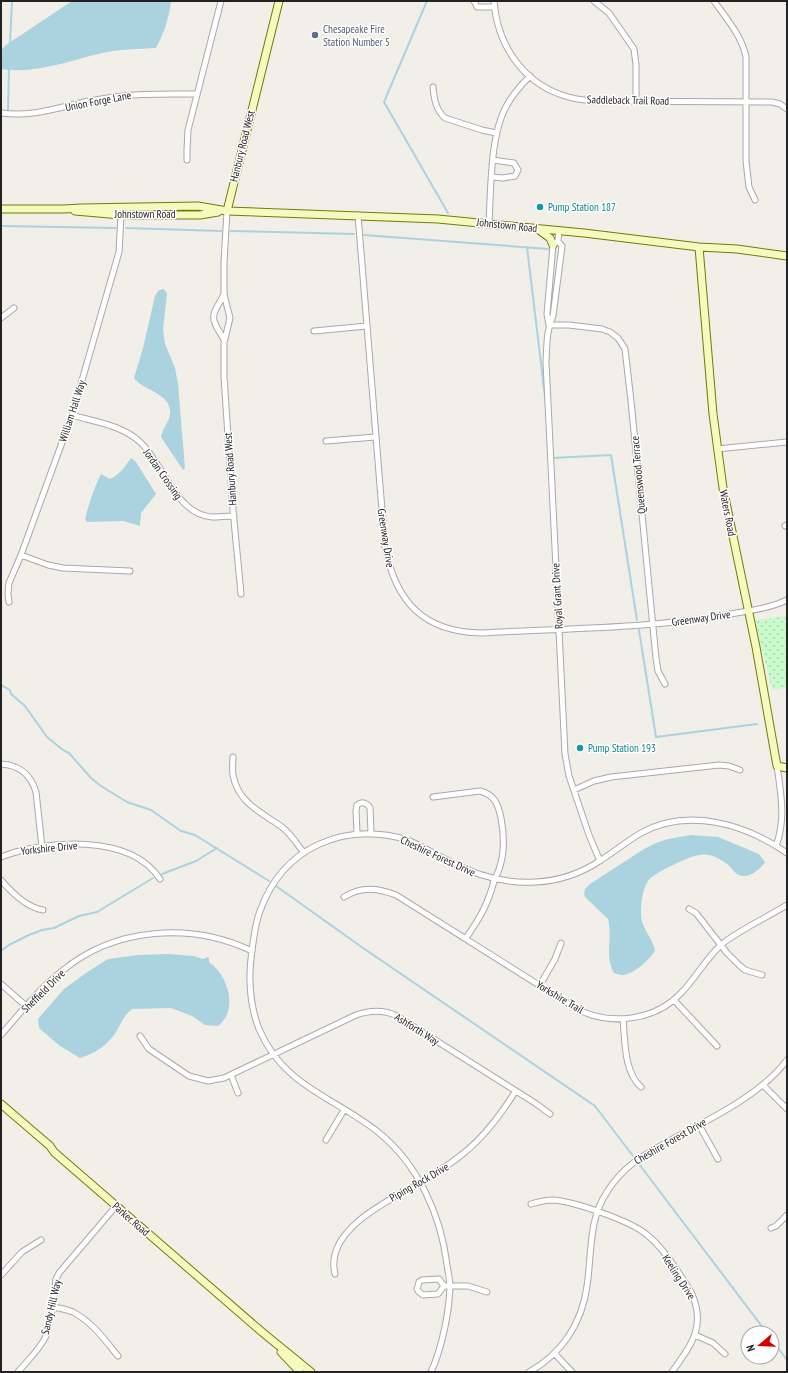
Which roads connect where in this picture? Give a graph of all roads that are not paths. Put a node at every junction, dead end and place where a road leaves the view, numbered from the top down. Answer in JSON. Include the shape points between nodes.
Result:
{"nodes":[{"id":1,"x":221,"y":1,"type":"edge"},
{"id":2,"x":280,"y":1,"type":"edge"},
{"id":3,"x":474,"y":1,"type":"edge"},
{"id":4,"x":494,"y":1,"type":"edge"},
{"id":5,"x":594,"y":1,"type":"edge"},
{"id":6,"x":714,"y":1,"type":"edge"},
{"id":7,"x":494,"y":7,"type":"junction"},
{"id":8,"x":530,"y":76,"type":"junction"},
{"id":9,"x":433,"y":87,"type":"dead end"},
{"id":10,"x":196,"y":94,"type":"junction"},
{"id":11,"x":636,"y":101,"type":"junction"},
{"id":12,"x":746,"y":102,"type":"junction"},
{"id":13,"x":787,"y":109,"type":"edge"},
{"id":14,"x":1,"y":113,"type":"edge"},
{"id":15,"x":496,"y":133,"type":"junction"},
{"id":16,"x":187,"y":160,"type":"dead end"},
{"id":17,"x":494,"y":160,"type":"junction"},
{"id":18,"x":492,"y":177,"type":"junction"},
{"id":19,"x":755,"y":200,"type":"dead end"},
{"id":20,"x":1,"y":209,"type":"edge"},
{"id":21,"x":64,"y":209,"type":"junction"},
{"id":22,"x":227,"y":211,"type":"junction"},
{"id":23,"x":121,"y":215,"type":"junction"},
{"id":24,"x":358,"y":215,"type":"junction"},
{"id":25,"x":489,"y":223,"type":"junction"},
{"id":26,"x":537,"y":228,"type":"junction"},
{"id":27,"x":559,"y":231,"type":"junction"},
{"id":28,"x":556,"y":243,"type":"junction"},
{"id":29,"x":699,"y":247,"type":"junction"},
{"id":30,"x":787,"y":256,"type":"edge"},
{"id":31,"x":224,"y":294,"type":"junction"},
{"id":32,"x":14,"y":308,"type":"dead end"},
{"id":33,"x":1,"y":318,"type":"edge"},
{"id":34,"x":549,"y":324,"type":"junction"},
{"id":35,"x":367,"y":326,"type":"junction"},
{"id":36,"x":314,"y":330,"type":"dead end"},
{"id":37,"x":224,"y":343,"type":"junction"},
{"id":38,"x":72,"y":415,"type":"junction"},
{"id":39,"x":375,"y":437,"type":"junction"},
{"id":40,"x":326,"y":441,"type":"dead end"},
{"id":41,"x":787,"y":442,"type":"edge"},
{"id":42,"x":717,"y":449,"type":"junction"},
{"id":43,"x":234,"y":516,"type":"junction"},
{"id":44,"x":21,"y":554,"type":"junction"},
{"id":45,"x":130,"y":571,"type":"dead end"},
{"id":46,"x":241,"y":594,"type":"dead end"},
{"id":47,"x":787,"y":600,"type":"edge"},
{"id":48,"x":9,"y":602,"type":"dead end"},
{"id":49,"x":748,"y":611,"type":"junction"},
{"id":50,"x":652,"y":625,"type":"junction"},
{"id":51,"x":559,"y":629,"type":"junction"},
{"id":52,"x":665,"y":684,"type":"dead end"},
{"id":53,"x":233,"y":757,"type":"dead end"},
{"id":54,"x":1,"y":764,"type":"edge"},
{"id":55,"x":777,"y":766,"type":"junction"},
{"id":56,"x":787,"y":768,"type":"edge"},
{"id":57,"x":740,"y":770,"type":"dead end"},
{"id":58,"x":574,"y":790,"type":"junction"},
{"id":59,"x":433,"y":797,"type":"dead end"},
{"id":60,"x":370,"y":833,"type":"junction"},
{"id":61,"x":357,"y":834,"type":"junction"},
{"id":62,"x":776,"y":846,"type":"junction"},
{"id":63,"x":42,"y":847,"type":"junction"},
{"id":64,"x":304,"y":853,"type":"junction"},
{"id":65,"x":787,"y":853,"type":"edge"},
{"id":66,"x":1,"y":857,"type":"edge"},
{"id":67,"x":600,"y":861,"type":"junction"},
{"id":68,"x":160,"y":879,"type":"dead end"},
{"id":69,"x":494,"y":879,"type":"junction"},
{"id":70,"x":1,"y":880,"type":"edge"},
{"id":71,"x":344,"y":897,"type":"dead end"},
{"id":72,"x":787,"y":905,"type":"edge"},
{"id":73,"x":688,"y":909,"type":"dead end"},
{"id":74,"x":43,"y":910,"type":"dead end"},
{"id":75,"x":466,"y":938,"type":"junction"},
{"id":76,"x":561,"y":943,"type":"dead end"},
{"id":77,"x":721,"y":945,"type":"junction"},
{"id":78,"x":252,"y":951,"type":"junction"},
{"id":79,"x":762,"y":976,"type":"dead end"},
{"id":80,"x":1,"y":984,"type":"edge"},
{"id":81,"x":540,"y":985,"type":"junction"},
{"id":82,"x":674,"y":1000,"type":"junction"},
{"id":83,"x":26,"y":1006,"type":"junction"},
{"id":84,"x":623,"y":1019,"type":"junction"},
{"id":85,"x":1,"y":1035,"type":"edge"},
{"id":86,"x":140,"y":1036,"type":"dead end"},
{"id":87,"x":717,"y":1046,"type":"dead end"},
{"id":88,"x":274,"y":1055,"type":"junction"},
{"id":89,"x":787,"y":1060,"type":"edge"},
{"id":90,"x":231,"y":1075,"type":"junction"},
{"id":91,"x":763,"y":1085,"type":"junction"},
{"id":92,"x":641,"y":1088,"type":"dead end"},
{"id":93,"x":515,"y":1092,"type":"junction"},
{"id":94,"x":238,"y":1093,"type":"dead end"},
{"id":95,"x":1,"y":1104,"type":"edge"},
{"id":96,"x":787,"y":1109,"type":"edge"},
{"id":97,"x":344,"y":1110,"type":"junction"},
{"id":98,"x":550,"y":1114,"type":"dead end"},
{"id":99,"x":699,"y":1125,"type":"junction"},
{"id":100,"x":326,"y":1140,"type":"dead end"},
{"id":101,"x":718,"y":1159,"type":"dead end"},
{"id":102,"x":420,"y":1182,"type":"junction"},
{"id":103,"x":531,"y":1204,"type":"dead end"},
{"id":104,"x":116,"y":1206,"type":"junction"},
{"id":105,"x":598,"y":1211,"type":"junction"},
{"id":106,"x":787,"y":1215,"type":"edge"},
{"id":107,"x":771,"y":1228,"type":"dead end"},
{"id":108,"x":42,"y":1240,"type":"dead end"},
{"id":109,"x":335,"y":1274,"type":"dead end"},
{"id":110,"x":1,"y":1275,"type":"edge"},
{"id":111,"x":447,"y":1286,"type":"junction"},
{"id":112,"x":487,"y":1292,"type":"dead end"},
{"id":113,"x":52,"y":1307,"type":"junction"},
{"id":114,"x":262,"y":1332,"type":"junction"},
{"id":115,"x":695,"y":1335,"type":"junction"},
{"id":116,"x":555,"y":1354,"type":"junction"},
{"id":117,"x":725,"y":1354,"type":"dead end"},
{"id":118,"x":118,"y":1356,"type":"dead end"},
{"id":119,"x":18,"y":1372,"type":"edge"},
{"id":120,"x":300,"y":1372,"type":"edge"},
{"id":121,"x":311,"y":1372,"type":"edge"},
{"id":122,"x":432,"y":1372,"type":"edge"},
{"id":123,"x":529,"y":1372,"type":"edge"},
{"id":124,"x":572,"y":1372,"type":"edge"},
{"id":125,"x":672,"y":1372,"type":"edge"}],
"edges":[{"from":1,"to":10,"type":"street"},
{"from":2,"to":22,"type":"main road","name":"Hanbury Road West"},
{"from":3,"to":7,"type":"street","via":[[477,7]]},
{"from":4,"to":7,"type":"street","name":"Saddleback Trail Road"},
{"from":5,"to":11,"type":"street","via":[[609,13],[634,49]]},
{"from":6,"to":12,"type":"street","via":[[745,49]]},
{"from":7,"to":8,"type":"street","name":"Saddleback Trail Road","via":[[499,31],[506,45],[514,60]]},
{"from":8,"to":11,"type":"street","name":"Saddleback Trail Road","via":[[552,91],[571,98]]},
{"from":8,"to":15,"type":"street","via":[[513,94]]},
{"from":9,"to":15,"type":"street","via":[[435,105],[445,118]]},
{"from":10,"to":14,"type":"street","name":"Union Forge Lane","via":[[126,94],[39,113]]},
{"from":10,"to":16,"type":"street","via":[[187,135]]},
{"from":11,"to":12,"type":"street","name":"Saddleback Trail Road"},
{"from":12,"to":13,"type":"street","name":"Saddleback Trail Road","via":[[772,102]]},
{"from":12,"to":19,"type":"street","via":[[747,178]]},
{"from":15,"to":17,"type":"street"},
{"from":17,"to":18,"type":"street"},
{"from":17,"to":18,"type":"street","via":[[514,163],[518,170],[510,178]]},
{"from":18,"to":25,"type":"street"},
{"from":20,"to":21,"type":"main road","name":"Johnstown Road"},
{"from":21,"to":22,"type":"main road","name":"Johnstown Road","via":[[198,206]]},
{"from":21,"to":23,"type":"main road","name":"Johnstown Road"},
{"from":22,"to":23,"type":"main road","name":"Johnstown Road"},
{"from":22,"to":24,"type":"main road","name":"Johnstown Road"},
{"from":22,"to":31,"type":"street","name":"Hanbury Road West"},
{"from":23,"to":38,"type":"street","name":"William Hall Way","via":[[119,252]]},
{"from":24,"to":25,"type":"main road","name":"Johnstown Road"},
{"from":24,"to":35,"type":"street","name":"Greenway Drive"},
{"from":25,"to":26,"type":"main road","name":"Johnstown Road"},
{"from":26,"to":27,"type":"main road","name":"Johnstown Road"},
{"from":26,"to":28,"type":"main road"},
{"from":27,"to":28,"type":"street","name":"Royal Grant Drive"},
{"from":27,"to":29,"type":"main road","name":"Johnstown Road"},
{"from":28,"to":34,"type":"street","name":"Royal Grant Drive","via":[[547,314]]},
{"from":28,"to":34,"type":"street","name":"Royal Grant Drive","via":[[562,246],[553,316]]},
{"from":29,"to":30,"type":"main road","name":"Johnstown Road"},
{"from":29,"to":42,"type":"main road","name":"Waters Road"},
{"from":31,"to":37,"type":"street","name":"Hanbury Road West","via":[[230,318]]},
{"from":31,"to":37,"type":"street","name":"Hanbury Road West","via":[[214,311],[213,318]]},
{"from":32,"to":33,"type":"street"},
{"from":34,"to":50,"type":"street","name":"Queenswood Terrace","via":[[602,328],[618,338],[625,349]]},
{"from":34,"to":51,"type":"street","name":"Royal Grant Drive","via":[[546,362]]},
{"from":35,"to":36,"type":"street"},
{"from":35,"to":39,"type":"street","name":"Greenway Drive"},
{"from":37,"to":43,"type":"street","name":"Hanbury Road West"},
{"from":38,"to":43,"type":"street","name":"Jordan Crossing","via":[[115,427],[140,442],[185,504],[193,510],[211,517]]},
{"from":38,"to":44,"type":"street","name":"William Hall Way"},
{"from":39,"to":40,"type":"street"},
{"from":39,"to":51,"type":"street","name":"Greenway Drive","via":[[388,559],[398,587],[412,608],[440,626],[458,632]]},
{"from":41,"to":42,"type":"street"},
{"from":42,"to":49,"type":"main road","name":"Waters Road"},
{"from":43,"to":46,"type":"street","name":"Hanbury Road West"},
{"from":44,"to":45,"type":"street","via":[[63,568]]},
{"from":44,"to":48,"type":"street","name":"William Hall Way","via":[[9,583]]},
{"from":47,"to":49,"type":"street","name":"Greenway Drive","via":[[776,606]]},
{"from":49,"to":50,"type":"street","name":"Greenway Drive"},
{"from":49,"to":55,"type":"main road","name":"Waters Road"},
{"from":50,"to":51,"type":"street","name":"Greenway Drive"},
{"from":50,"to":52,"type":"street","name":"Queenswood Terrace","via":[[658,671]]},
{"from":51,"to":58,"type":"street","name":"Royal Grant Drive","via":[[565,754],[567,771]]},
{"from":53,"to":64,"type":"street","via":[[232,774],[243,799],[287,832]]},
{"from":54,"to":63,"type":"street","via":[[20,769],[34,785]]},
{"from":55,"to":56,"type":"main road"},
{"from":55,"to":62,"type":"street","via":[[782,820]]},
{"from":57,"to":58,"type":"street","via":[[719,765],[611,777]]},
{"from":58,"to":67,"type":"street","name":"Royal Grant Drive"},
{"from":59,"to":69,"type":"street","via":[[480,791],[496,801],[504,846]]},
{"from":60,"to":61,"type":"street","name":"Cheshire Forest Drive"},
{"from":60,"to":61,"type":"street","via":[[370,808],[361,803],[357,805],[356,810]]},
{"from":60,"to":69,"type":"street","name":"Cheshire Forest Drive","via":[[408,840],[472,872]]},
{"from":61,"to":64,"type":"street","name":"Cheshire Forest Drive","via":[[326,841]]},
{"from":62,"to":65,"type":"street","name":"Cheshire Forest Drive"},
{"from":62,"to":67,"type":"street","name":"Cheshire Forest Drive","via":[[729,825],[684,820],[651,829]]},
{"from":63,"to":66,"type":"street","name":"Yorkshire Drive"},
{"from":63,"to":68,"type":"street","name":"Yorkshire Drive","via":[[84,844],[119,851],[139,859]]},
{"from":64,"to":78,"type":"street","name":"Cheshire Forest Drive","via":[[280,875],[266,896],[256,924]]},
{"from":67,"to":69,"type":"street","name":"Cheshire Forest Drive","via":[[553,880],[525,883]]},
{"from":69,"to":75,"type":"street","via":[[485,908]]},
{"from":70,"to":74,"type":"street","via":[[27,904]]},
{"from":71,"to":75,"type":"street","name":"Yorkshire Trail","via":[[361,890],[384,890],[404,899]]},
{"from":72,"to":77,"type":"street","name":"Yorkshire Trail"},
{"from":73,"to":77,"type":"street","via":[[696,913]]},
{"from":75,"to":81,"type":"street","name":"Yorkshire Trail"},
{"from":76,"to":81,"type":"street"},
{"from":77,"to":79,"type":"street","via":[[739,965]]},
{"from":77,"to":82,"type":"street","name":"Yorkshire Trail"},
{"from":78,"to":83,"type":"street","name":"Sheffield Drive","via":[[221,939],[194,934],[161,933],[134,936],[80,958],[53,978]]},
{"from":78,"to":88,"type":"street","name":"Cheshire Forest Drive","via":[[249,978],[252,1006],[259,1028]]},
{"from":80,"to":83,"type":"street"},
{"from":81,"to":84,"type":"street","name":"Yorkshire Trail","via":[[584,1012]]},
{"from":82,"to":84,"type":"street","name":"Yorkshire Trail","via":[[652,1012]]},
{"from":82,"to":87,"type":"street"},
{"from":83,"to":85,"type":"street","name":"Sheffield Drive"},
{"from":84,"to":92,"type":"street","via":[[628,1063],[633,1079]]},
{"from":86,"to":90,"type":"street","name":"Ashforth Way","via":[[155,1054],[194,1078],[208,1081]]},
{"from":88,"to":90,"type":"street","name":"Ashforth Way"},
{"from":88,"to":93,"type":"street","name":"Ashforth Way","via":[[356,1015],[372,1010],[386,1011]]},
{"from":88,"to":97,"type":"street","name":"Cheshire Forest Drive","via":[[298,1080]]},
{"from":89,"to":91,"type":"street","name":"Cheshire Forest Drive"},
{"from":90,"to":94,"type":"street"},
{"from":91,"to":96,"type":"street"},
{"from":91,"to":99,"type":"street","name":"Cheshire Forest Drive"},
{"from":93,"to":98,"type":"street","name":"Ashforth Way"},
{"from":93,"to":102,"type":"street","name":"Piping Rock Drive","via":[[482,1137],[449,1165]]},
{"from":95,"to":104,"type":"main road","name":"Parker Road"},
{"from":97,"to":100,"type":"street"},
{"from":97,"to":102,"type":"street","name":"Cheshire Forest Drive","via":[[390,1143]]},
{"from":99,"to":101,"type":"street"},
{"from":99,"to":105,"type":"street","name":"Cheshire Forest Drive","via":[[642,1156],[626,1168],[606,1193]]},
{"from":102,"to":109,"type":"street","name":"Piping Rock Drive","via":[[374,1209],[349,1231],[335,1252]]},
{"from":102,"to":111,"type":"street","name":"Cheshire Forest Drive","via":[[442,1238]]},
{"from":103,"to":105,"type":"street","name":"Keeling Drive","via":[[552,1200]]},
{"from":104,"to":113,"type":"street","name":"Sandy Hill Way","via":[[59,1273]]},
{"from":104,"to":114,"type":"main road","name":"Parker Road"},
{"from":105,"to":115,"type":"street","name":"Keeling Drive","via":[[634,1226],[663,1252],[695,1299],[698,1315]]},
{"from":105,"to":116,"type":"street","name":"Cheshire Forest Drive","via":[[592,1232],[584,1306],[570,1336]]},
{"from":106,"to":107,"type":"street"},
{"from":108,"to":110,"type":"street","via":[[22,1252]]},
{"from":111,"to":111,"type":"street","via":[[439,1279],[422,1280],[417,1289],[423,1295],[438,1294]]},
{"from":111,"to":112,"type":"street","via":[[468,1286]]},
{"from":111,"to":122,"type":"street","name":"Cheshire Forest Drive","via":[[442,1342]]},
{"from":113,"to":118,"type":"street","via":[[81,1317]]},
{"from":113,"to":119,"type":"street","name":"Sandy Hill Way","via":[[45,1338]]},
{"from":114,"to":120,"type":"main road","name":"Parker Road"},
{"from":114,"to":121,"type":"main road","name":"Parker Road"},
{"from":115,"to":117,"type":"street","via":[[713,1343]]},
{"from":115,"to":125,"type":"street","name":"Keeling Drive"},
{"from":116,"to":123,"type":"street","name":"Cheshire Forest Drive"},
{"from":116,"to":124,"type":"street"}]}
